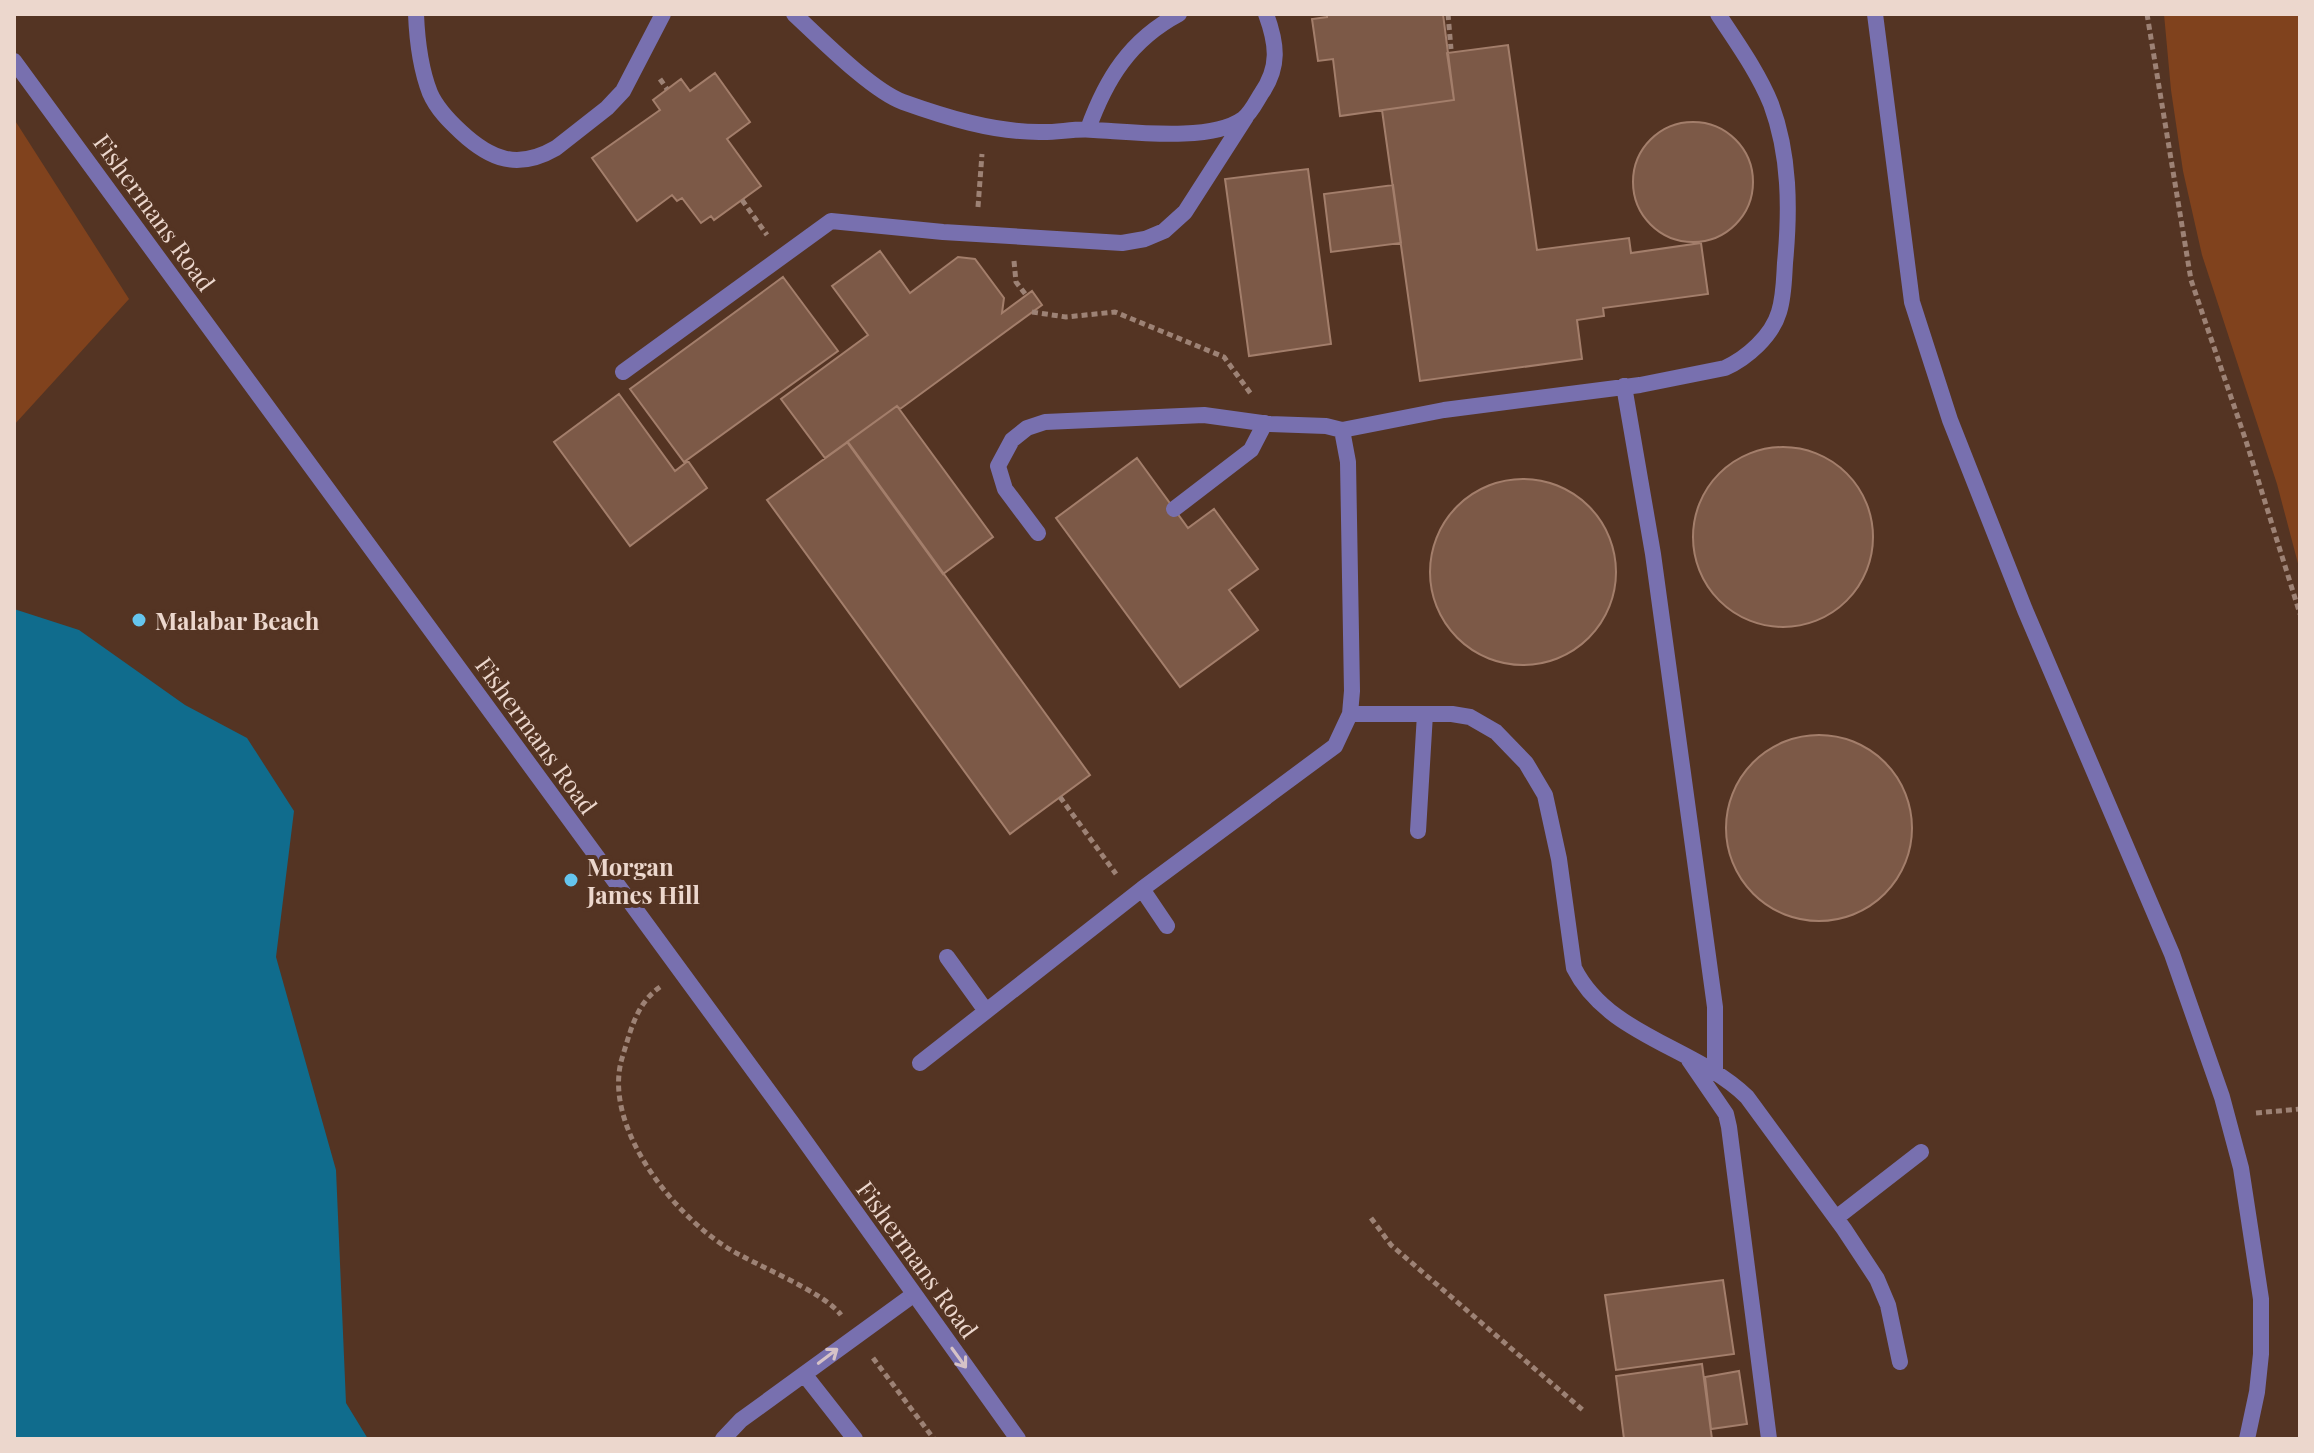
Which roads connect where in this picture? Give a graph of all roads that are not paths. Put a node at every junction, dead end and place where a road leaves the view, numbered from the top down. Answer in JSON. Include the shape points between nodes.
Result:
{"nodes":[{"id":1,"x":416,"y":14,"type":"edge"},
{"id":2,"x":663,"y":14,"type":"edge"},
{"id":3,"x":794,"y":14,"type":"edge"},
{"id":4,"x":1179,"y":14,"type":"edge"},
{"id":5,"x":1266,"y":14,"type":"edge"},
{"id":6,"x":1718,"y":14,"type":"edge"},
{"id":7,"x":1875,"y":14,"type":"edge"},
{"id":8,"x":14,"y":61,"type":"edge"},
{"id":9,"x":1246,"y":117,"type":"junction"},
{"id":10,"x":1088,"y":129,"type":"junction"},
{"id":11,"x":623,"y":372,"type":"dead end"},
{"id":12,"x":1624,"y":386,"type":"junction"},
{"id":13,"x":1265,"y":423,"type":"junction"},
{"id":14,"x":1342,"y":430,"type":"junction"},
{"id":15,"x":1174,"y":509,"type":"dead end"},
{"id":16,"x":1038,"y":533,"type":"dead end"},
{"id":17,"x":1350,"y":714,"type":"junction"},
{"id":18,"x":1425,"y":714,"type":"junction"},
{"id":19,"x":1418,"y":831,"type":"dead end"},
{"id":20,"x":1137,"y":893,"type":"junction"},
{"id":21,"x":1167,"y":926,"type":"dead end"},
{"id":22,"x":947,"y":957,"type":"dead end"},
{"id":23,"x":986,"y":1011,"type":"junction"},
{"id":24,"x":1682,"y":1053,"type":"junction"},
{"id":25,"x":920,"y":1063,"type":"dead end"},
{"id":26,"x":1715,"y":1072,"type":"junction"},
{"id":27,"x":1921,"y":1152,"type":"dead end"},
{"id":28,"x":1836,"y":1218,"type":"junction"},
{"id":29,"x":913,"y":1295,"type":"junction"},
{"id":30,"x":1900,"y":1362,"type":"dead end"},
{"id":31,"x":804,"y":1374,"type":"junction"},
{"id":32,"x":723,"y":1439,"type":"edge"},
{"id":33,"x":855,"y":1439,"type":"edge"},
{"id":34,"x":1018,"y":1439,"type":"edge"},
{"id":35,"x":1769,"y":1439,"type":"edge"},
{"id":36,"x":2247,"y":1439,"type":"edge"}],
"edges":[{"from":1,"to":2,"type":"street","via":[[435,103],[476,146],[516,160],[548,153],[607,108],[631,79]]},
{"from":3,"to":10,"type":"street","via":[[900,101],[1003,128]]},
{"from":4,"to":10,"type":"street","via":[[1124,57]]},
{"from":5,"to":9,"type":"street","via":[[1273,77]]},
{"from":6,"to":12,"type":"street","via":[[1749,60],[1777,124],[1790,217],[1779,312],[1760,342],[1738,362]]},
{"from":7,"to":36,"type":"street","via":[[1912,302],[1950,420],[2025,610],[2172,954],[2241,1168],[2261,1299],[2261,1354]]},
{"from":8,"to":29,"type":"street","name":"Fishermans Road"},
{"from":9,"to":10,"type":"street","via":[[1209,132]]},
{"from":9,"to":11,"type":"street","via":[[1185,212],[1145,239],[1075,242],[839,220],[822,226]]},
{"from":12,"to":14,"type":"street","via":[[1444,410]]},
{"from":12,"to":26,"type":"street","via":[[1653,554],[1715,1007]]},
{"from":13,"to":14,"type":"street"},
{"from":13,"to":15,"type":"street","via":[[1251,450]]},
{"from":13,"to":16,"type":"street","via":[[1204,415],[1036,423],[1012,440],[998,466],[1005,489]]},
{"from":14,"to":17,"type":"street","via":[[1348,462]]},
{"from":17,"to":18,"type":"street"},
{"from":17,"to":20,"type":"street","via":[[1328,752]]},
{"from":18,"to":19,"type":"street"},
{"from":18,"to":24,"type":"street","via":[[1470,717],[1496,732],[1526,763],[1545,795],[1580,980],[1612,1013]]},
{"from":20,"to":21,"type":"street"},
{"from":20,"to":23,"type":"street"},
{"from":22,"to":23,"type":"street"},
{"from":23,"to":25,"type":"street"},
{"from":24,"to":26,"type":"street"},
{"from":24,"to":35,"type":"street","via":[[1726,1114]]},
{"from":26,"to":28,"type":"street","via":[[1747,1097]]},
{"from":27,"to":28,"type":"street"},
{"from":28,"to":30,"type":"street","via":[[1877,1279]]},
{"from":31,"to":29,"type":"street","one_way":true},
{"from":29,"to":34,"type":"street","name":"Fishermans Road","one_way":true},
{"from":31,"to":32,"type":"street"},
{"from":31,"to":33,"type":"street"}]}
